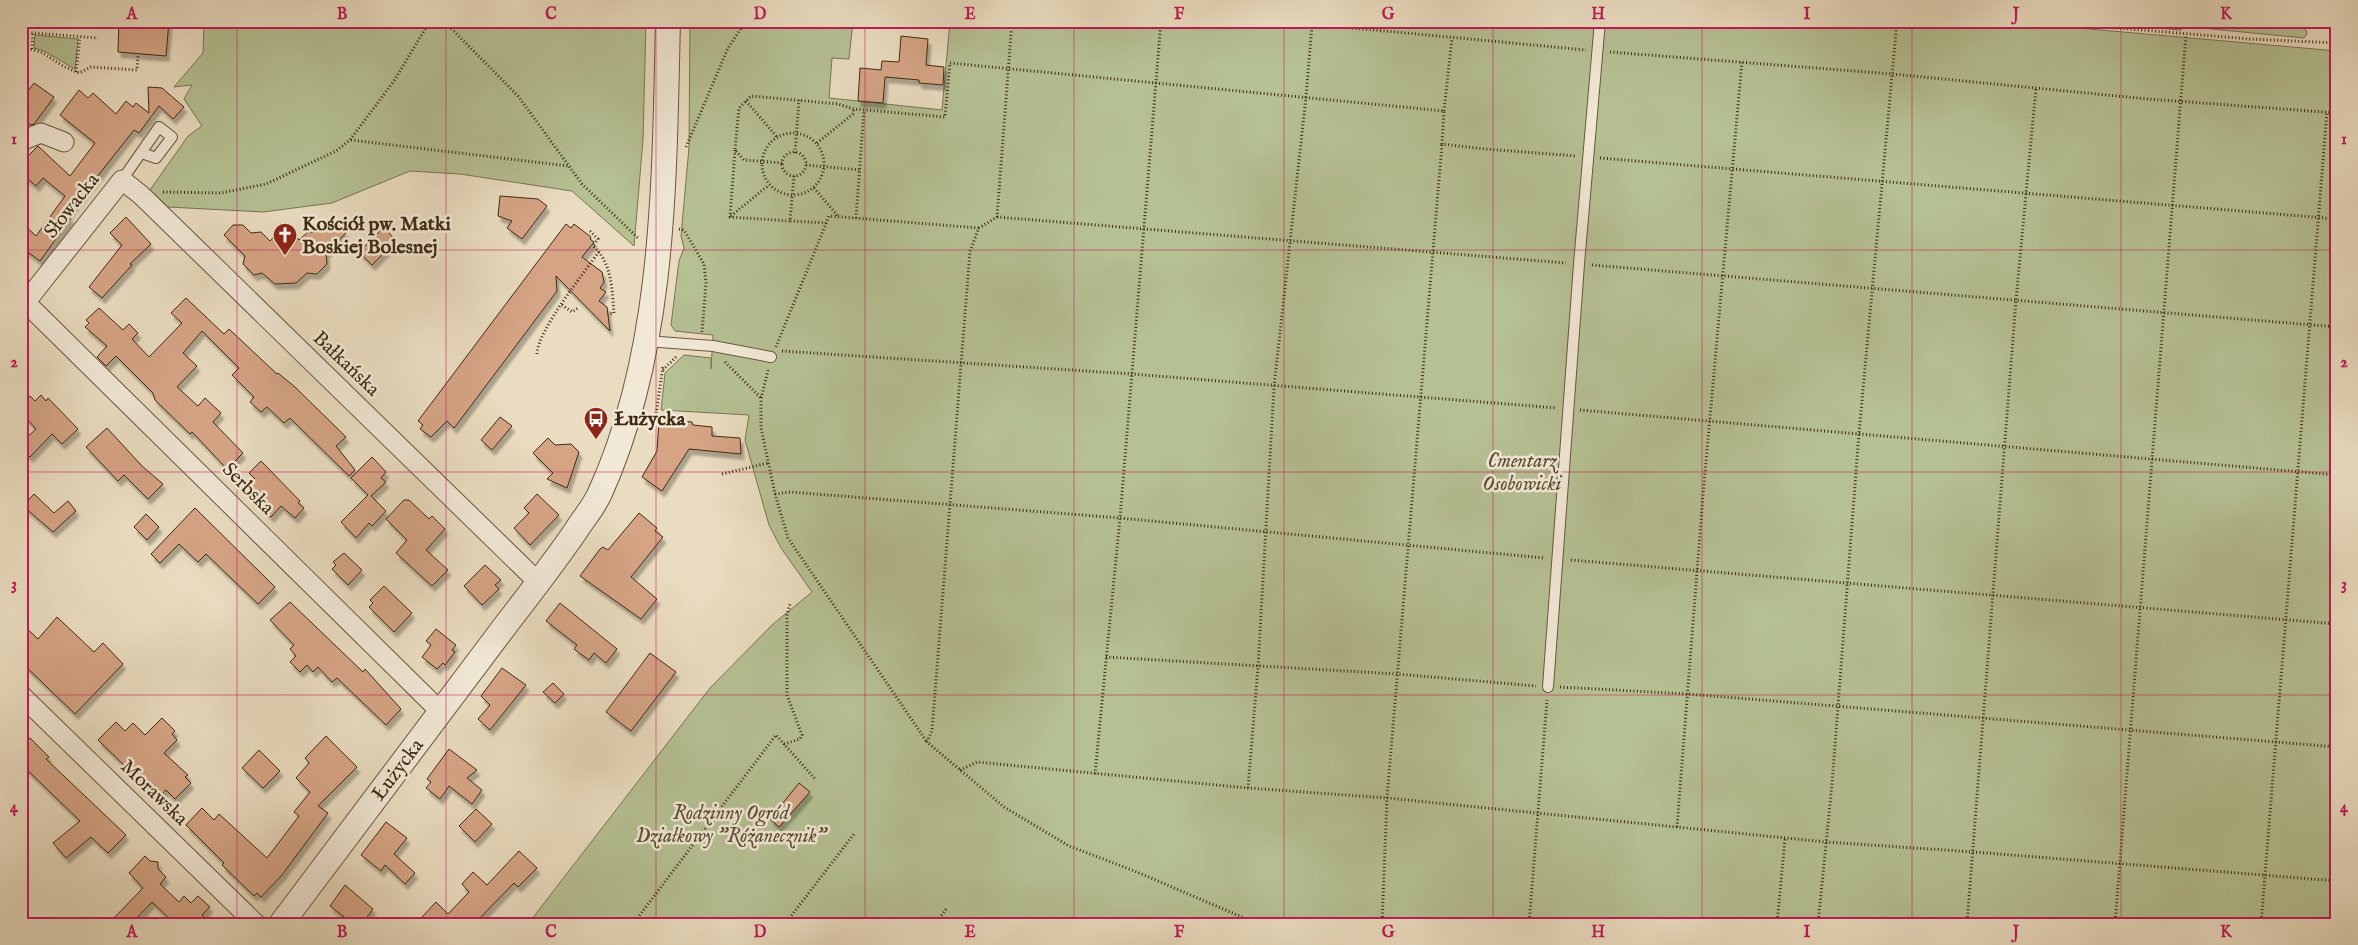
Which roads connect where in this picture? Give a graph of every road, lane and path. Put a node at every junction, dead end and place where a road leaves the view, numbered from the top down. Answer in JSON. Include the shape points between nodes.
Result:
{"nodes":[{"id":1,"x":62,"y":21,"type":"edge"},
{"id":2,"x":430,"y":21,"type":"edge"},
{"id":3,"x":444,"y":21,"type":"edge"},
{"id":4,"x":538,"y":21,"type":"edge"},
{"id":5,"x":746,"y":21,"type":"edge"},
{"id":6,"x":1012,"y":21,"type":"edge"},
{"id":7,"x":1161,"y":21,"type":"edge"},
{"id":8,"x":1279,"y":21,"type":"edge"},
{"id":9,"x":1600,"y":21,"type":"edge"},
{"id":10,"x":1897,"y":21,"type":"edge"},
{"id":11,"x":2033,"y":21,"type":"edge"},
{"id":12,"x":659,"y":24,"type":"edge"},
{"id":13,"x":1312,"y":24,"type":"junction"},
{"id":14,"x":100,"y":26,"type":"dead end"},
{"id":15,"x":21,"y":32,"type":"edge"},
{"id":16,"x":33,"y":33,"type":"junction"},
{"id":17,"x":2186,"y":34,"type":"junction"},
{"id":18,"x":80,"y":37,"type":"junction"},
{"id":19,"x":98,"y":38,"type":"dead end"},
{"id":20,"x":1452,"y":38,"type":"junction"},
{"id":21,"x":2337,"y":43,"type":"edge"},
{"id":22,"x":21,"y":46,"type":"edge"},
{"id":23,"x":32,"y":49,"type":"junction"},
{"id":24,"x":1596,"y":50,"type":"junction"},
{"id":25,"x":138,"y":55,"type":"dead end"},
{"id":26,"x":1742,"y":62,"type":"junction"},
{"id":27,"x":1009,"y":70,"type":"junction"},
{"id":28,"x":76,"y":72,"type":"junction"},
{"id":29,"x":1892,"y":74,"type":"junction"},
{"id":30,"x":1154,"y":84,"type":"junction"},
{"id":31,"x":2036,"y":88,"type":"junction"},
{"id":32,"x":1306,"y":98,"type":"junction"},
{"id":33,"x":799,"y":100,"type":"junction"},
{"id":34,"x":746,"y":101,"type":"junction"},
{"id":35,"x":2181,"y":101,"type":"junction"},
{"id":36,"x":854,"y":109,"type":"junction"},
{"id":37,"x":864,"y":110,"type":"junction"},
{"id":38,"x":1444,"y":111,"type":"junction"},
{"id":39,"x":2327,"y":112,"type":"junction"},
{"id":40,"x":2337,"y":113,"type":"edge"},
{"id":41,"x":796,"y":132,"type":"junction"},
{"id":42,"x":777,"y":137,"type":"junction"},
{"id":43,"x":350,"y":140,"type":"junction"},
{"id":44,"x":21,"y":142,"type":"edge"},
{"id":45,"x":64,"y":142,"type":"dead end"},
{"id":46,"x":817,"y":143,"type":"junction"},
{"id":47,"x":1442,"y":144,"type":"junction"},
{"id":48,"x":686,"y":148,"type":"dead end"},
{"id":49,"x":735,"y":150,"type":"junction"},
{"id":50,"x":795,"y":152,"type":"junction"},
{"id":51,"x":142,"y":153,"type":"dead end"},
{"id":52,"x":1588,"y":157,"type":"junction"},
{"id":53,"x":762,"y":161,"type":"junction"},
{"id":54,"x":782,"y":163,"type":"junction"},
{"id":55,"x":806,"y":164,"type":"junction"},
{"id":56,"x":568,"y":166,"type":"junction"},
{"id":57,"x":825,"y":166,"type":"junction"},
{"id":58,"x":860,"y":170,"type":"junction"},
{"id":59,"x":1732,"y":170,"type":"junction"},
{"id":60,"x":794,"y":176,"type":"junction"},
{"id":61,"x":122,"y":180,"type":"junction"},
{"id":62,"x":1883,"y":181,"type":"junction"},
{"id":63,"x":769,"y":185,"type":"junction"},
{"id":64,"x":814,"y":188,"type":"junction"},
{"id":65,"x":2027,"y":193,"type":"junction"},
{"id":66,"x":792,"y":196,"type":"junction"},
{"id":67,"x":146,"y":200,"type":"junction"},
{"id":68,"x":2172,"y":206,"type":"junction"},
{"id":69,"x":730,"y":217,"type":"junction"},
{"id":70,"x":838,"y":217,"type":"junction"},
{"id":71,"x":997,"y":217,"type":"junction"},
{"id":72,"x":856,"y":218,"type":"junction"},
{"id":73,"x":2319,"y":218,"type":"junction"},
{"id":74,"x":2337,"y":219,"type":"edge"},
{"id":75,"x":790,"y":221,"type":"junction"},
{"id":76,"x":826,"y":223,"type":"junction"},
{"id":77,"x":979,"y":228,"type":"junction"},
{"id":78,"x":1144,"y":228,"type":"junction"},
{"id":79,"x":679,"y":229,"type":"dead end"},
{"id":80,"x":590,"y":231,"type":"dead end"},
{"id":81,"x":639,"y":239,"type":"dead end"},
{"id":82,"x":1291,"y":240,"type":"junction"},
{"id":83,"x":599,"y":251,"type":"junction"},
{"id":84,"x":1434,"y":251,"type":"junction"},
{"id":85,"x":1579,"y":264,"type":"junction"},
{"id":86,"x":1722,"y":275,"type":"junction"},
{"id":87,"x":1872,"y":288,"type":"junction"},
{"id":88,"x":2016,"y":300,"type":"junction"},
{"id":89,"x":23,"y":303,"type":"edge"},
{"id":90,"x":562,"y":305,"type":"junction"},
{"id":91,"x":578,"y":308,"type":"dead end"},
{"id":92,"x":2163,"y":312,"type":"junction"},
{"id":93,"x":609,"y":314,"type":"dead end"},
{"id":94,"x":2309,"y":324,"type":"junction"},
{"id":95,"x":2337,"y":327,"type":"edge"},
{"id":96,"x":646,"y":341,"type":"junction"},
{"id":97,"x":700,"y":345,"type":"junction"},
{"id":98,"x":681,"y":352,"type":"dead end"},
{"id":99,"x":537,"y":354,"type":"dead end"},
{"id":100,"x":720,"y":356,"type":"dead end"},
{"id":101,"x":772,"y":356,"type":"joint"},
{"id":102,"x":961,"y":362,"type":"junction"},
{"id":103,"x":663,"y":371,"type":"dead end"},
{"id":104,"x":1132,"y":374,"type":"junction"},
{"id":105,"x":1274,"y":387,"type":"junction"},
{"id":106,"x":761,"y":399,"type":"junction"},
{"id":107,"x":1422,"y":399,"type":"junction"},
{"id":108,"x":1569,"y":409,"type":"junction"},
{"id":109,"x":1710,"y":422,"type":"junction"},
{"id":110,"x":1859,"y":433,"type":"junction"},
{"id":111,"x":2006,"y":447,"type":"junction"},
{"id":112,"x":2152,"y":460,"type":"junction"},
{"id":113,"x":768,"y":463,"type":"junction"},
{"id":114,"x":2297,"y":471,"type":"junction"},
{"id":115,"x":722,"y":474,"type":"dead end"},
{"id":116,"x":2337,"y":475,"type":"edge"},
{"id":117,"x":775,"y":494,"type":"junction"},
{"id":118,"x":950,"y":504,"type":"junction"},
{"id":119,"x":1120,"y":518,"type":"junction"},
{"id":120,"x":1265,"y":532,"type":"junction"},
{"id":121,"x":1408,"y":545,"type":"junction"},
{"id":122,"x":1557,"y":559,"type":"junction"},
{"id":123,"x":1698,"y":571,"type":"junction"},
{"id":124,"x":538,"y":582,"type":"junction"},
{"id":125,"x":1848,"y":582,"type":"junction"},
{"id":126,"x":1994,"y":594,"type":"junction"},
{"id":127,"x":790,"y":604,"type":"dead end"},
{"id":128,"x":2140,"y":607,"type":"junction"},
{"id":129,"x":2287,"y":619,"type":"junction"},
{"id":130,"x":2337,"y":624,"type":"edge"},
{"id":131,"x":1106,"y":658,"type":"junction"},
{"id":132,"x":1258,"y":667,"type":"junction"},
{"id":133,"x":1397,"y":674,"type":"junction"},
{"id":134,"x":1548,"y":687,"type":"junction"},
{"id":135,"x":1688,"y":694,"type":"junction"},
{"id":136,"x":21,"y":695,"type":"edge"},
{"id":137,"x":1837,"y":707,"type":"junction"},
{"id":138,"x":442,"y":713,"type":"junction"},
{"id":139,"x":1984,"y":719,"type":"junction"},
{"id":140,"x":2130,"y":730,"type":"junction"},
{"id":141,"x":927,"y":742,"type":"junction"},
{"id":142,"x":2276,"y":742,"type":"junction"},
{"id":143,"x":784,"y":744,"type":"junction"},
{"id":144,"x":2337,"y":748,"type":"edge"},
{"id":145,"x":960,"y":770,"type":"junction"},
{"id":146,"x":1095,"y":774,"type":"junction"},
{"id":147,"x":816,"y":780,"type":"dead end"},
{"id":148,"x":1248,"y":788,"type":"junction"},
{"id":149,"x":1387,"y":798,"type":"junction"},
{"id":150,"x":1538,"y":813,"type":"junction"},
{"id":151,"x":1677,"y":828,"type":"junction"},
{"id":152,"x":854,"y":834,"type":"dead end"},
{"id":153,"x":1784,"y":839,"type":"junction"},
{"id":154,"x":1826,"y":842,"type":"junction"},
{"id":155,"x":1974,"y":852,"type":"junction"},
{"id":156,"x":2120,"y":864,"type":"junction"},
{"id":157,"x":2265,"y":876,"type":"junction"},
{"id":158,"x":2337,"y":882,"type":"edge"},
{"id":159,"x":947,"y":908,"type":"dead end"},
{"id":160,"x":256,"y":924,"type":"edge"},
{"id":161,"x":280,"y":924,"type":"edge"},
{"id":162,"x":633,"y":924,"type":"edge"},
{"id":163,"x":785,"y":924,"type":"edge"},
{"id":164,"x":935,"y":924,"type":"edge"},
{"id":165,"x":1258,"y":924,"type":"edge"},
{"id":166,"x":1382,"y":924,"type":"edge"},
{"id":167,"x":1529,"y":924,"type":"edge"},
{"id":168,"x":1777,"y":924,"type":"edge"},
{"id":169,"x":1818,"y":924,"type":"edge"},
{"id":170,"x":1967,"y":924,"type":"edge"},
{"id":171,"x":2115,"y":924,"type":"edge"},
{"id":172,"x":2261,"y":924,"type":"edge"}],
"edges":[{"from":1,"to":14,"type":"path"},
{"from":2,"to":43,"type":"path","via":[[394,81]]},
{"from":3,"to":56,"type":"path","via":[[518,96]]},
{"from":4,"to":12,"type":"path"},
{"from":5,"to":48,"type":"path","via":[[728,48]]},
{"from":6,"to":27,"type":"path"},
{"from":7,"to":30,"type":"path"},
{"from":8,"to":13,"type":"path"},
{"from":9,"to":24,"type":"lane"},
{"from":10,"to":29,"type":"path"},
{"from":11,"to":17,"type":"path"},
{"from":12,"to":96,"type":"street","name":"Łużycka","via":[[667,120],[657,256]]},
{"from":13,"to":20,"type":"path"},
{"from":13,"to":32,"type":"path"},
{"from":15,"to":16,"type":"path"},
{"from":16,"to":18,"type":"path"},
{"from":16,"to":23,"type":"path"},
{"from":17,"to":21,"type":"path"},
{"from":17,"to":35,"type":"path"},
{"from":18,"to":19,"type":"path"},
{"from":18,"to":28,"type":"path"},
{"from":20,"to":24,"type":"path"},
{"from":20,"to":38,"type":"path"},
{"from":22,"to":23,"type":"path"},
{"from":23,"to":28,"type":"path"},
{"from":24,"to":26,"type":"path"},
{"from":24,"to":52,"type":"lane"},
{"from":25,"to":28,"type":"path","via":[[137,70],[91,67]]},
{"from":26,"to":29,"type":"path"},
{"from":26,"to":59,"type":"path"},
{"from":27,"to":30,"type":"path"},
{"from":27,"to":37,"type":"path","via":[[950,63],[945,117]]},
{"from":27,"to":71,"type":"path"},
{"from":29,"to":31,"type":"path"},
{"from":29,"to":62,"type":"path"},
{"from":30,"to":32,"type":"path"},
{"from":30,"to":78,"type":"path"},
{"from":31,"to":35,"type":"path"},
{"from":31,"to":65,"type":"path"},
{"from":32,"to":38,"type":"path"},
{"from":32,"to":82,"type":"path"},
{"from":33,"to":34,"type":"path","via":[[750,96]]},
{"from":33,"to":36,"type":"path"},
{"from":33,"to":41,"type":"path"},
{"from":34,"to":42,"type":"path"},
{"from":34,"to":49,"type":"path","via":[[739,108]]},
{"from":35,"to":39,"type":"path"},
{"from":35,"to":68,"type":"path"},
{"from":36,"to":37,"type":"path"},
{"from":36,"to":46,"type":"path","via":[[853,114]]},
{"from":37,"to":58,"type":"path"},
{"from":38,"to":47,"type":"path"},
{"from":39,"to":40,"type":"path"},
{"from":39,"to":73,"type":"path"},
{"from":41,"to":42,"type":"path"},
{"from":41,"to":46,"type":"path"},
{"from":41,"to":50,"type":"path"},
{"from":42,"to":53,"type":"path","via":[[765,150]]},
{"from":43,"to":56,"type":"path"},
{"from":43,"to":67,"type":"path","via":[[320,160],[266,184],[221,193],[152,194]]},
{"from":44,"to":45,"type":"street","via":[[41,133]]},
{"from":46,"to":57,"type":"path"},
{"from":47,"to":52,"type":"path"},
{"from":47,"to":84,"type":"path"},
{"from":49,"to":53,"type":"path","via":[[744,160]]},
{"from":49,"to":69,"type":"path"},
{"from":50,"to":54,"type":"path","via":[[788,154]]},
{"from":50,"to":55,"type":"path","via":[[802,155]]},
{"from":51,"to":61,"type":"lane"},
{"from":52,"to":59,"type":"path"},
{"from":52,"to":85,"type":"lane"},
{"from":53,"to":54,"type":"path"},
{"from":53,"to":63,"type":"path","via":[[763,174]]},
{"from":54,"to":60,"type":"path","via":[[787,173]]},
{"from":55,"to":57,"type":"path"},
{"from":55,"to":60,"type":"path","via":[[802,172]]},
{"from":56,"to":81,"type":"path","via":[[582,184]]},
{"from":57,"to":58,"type":"path"},
{"from":57,"to":64,"type":"path","via":[[822,178]]},
{"from":58,"to":72,"type":"path"},
{"from":59,"to":62,"type":"path"},
{"from":59,"to":86,"type":"path"},
{"from":60,"to":66,"type":"path"},
{"from":61,"to":67,"type":"street","name":"Bałkańska"},
{"from":61,"to":89,"type":"street","name":"Słowacka"},
{"from":62,"to":65,"type":"path"},
{"from":62,"to":87,"type":"path"},
{"from":63,"to":66,"type":"path"},
{"from":63,"to":69,"type":"path"},
{"from":64,"to":66,"type":"path"},
{"from":64,"to":70,"type":"path"},
{"from":65,"to":68,"type":"path"},
{"from":65,"to":88,"type":"path"},
{"from":66,"to":75,"type":"path"},
{"from":67,"to":124,"type":"street","name":"Bałkańska"},
{"from":68,"to":73,"type":"path"},
{"from":68,"to":92,"type":"path"},
{"from":69,"to":75,"type":"path"},
{"from":70,"to":72,"type":"path"},
{"from":70,"to":76,"type":"path","via":[[830,216]]},
{"from":71,"to":77,"type":"path"},
{"from":71,"to":78,"type":"path"},
{"from":72,"to":77,"type":"path"},
{"from":73,"to":74,"type":"path"},
{"from":73,"to":94,"type":"path"},
{"from":75,"to":76,"type":"path"},
{"from":76,"to":102,"type":"path","via":[[774,350]]},
{"from":77,"to":102,"type":"path","via":[[970,251]]},
{"from":78,"to":82,"type":"path"},
{"from":78,"to":104,"type":"path"},
{"from":79,"to":97,"type":"path","via":[[684,230],[704,264],[706,283]]},
{"from":80,"to":83,"type":"path","via":[[598,239],[593,246]]},
{"from":82,"to":84,"type":"path"},
{"from":82,"to":105,"type":"path"},
{"from":83,"to":90,"type":"path"},
{"from":83,"to":93,"type":"path","via":[[612,284],[614,313]]},
{"from":84,"to":85,"type":"path"},
{"from":84,"to":107,"type":"path"},
{"from":85,"to":86,"type":"path"},
{"from":85,"to":108,"type":"lane"},
{"from":86,"to":87,"type":"path"},
{"from":86,"to":109,"type":"path"},
{"from":87,"to":88,"type":"path"},
{"from":87,"to":110,"type":"path"},
{"from":88,"to":92,"type":"path"},
{"from":88,"to":111,"type":"path"},
{"from":89,"to":138,"type":"street","name":"Serbska"},
{"from":90,"to":91,"type":"path","via":[[572,312]]},
{"from":90,"to":99,"type":"path","via":[[537,344]]},
{"from":92,"to":94,"type":"path"},
{"from":92,"to":112,"type":"path"},
{"from":94,"to":95,"type":"path"},
{"from":94,"to":114,"type":"path"},
{"from":96,"to":97,"type":"lane"},
{"from":96,"to":124,"type":"street","name":"Łużycka","via":[[636,392],[599,496]]},
{"from":97,"to":101,"type":"lane"},
{"from":98,"to":103,"type":"path"},
{"from":100,"to":106,"type":"path"},
{"from":101,"to":106,"type":"path"},
{"from":102,"to":104,"type":"path"},
{"from":102,"to":118,"type":"path"},
{"from":104,"to":105,"type":"path"},
{"from":104,"to":119,"type":"path"},
{"from":105,"to":107,"type":"path"},
{"from":105,"to":120,"type":"path"},
{"from":106,"to":113,"type":"path","via":[[761,428]]},
{"from":107,"to":108,"type":"path"},
{"from":107,"to":121,"type":"path"},
{"from":108,"to":109,"type":"path"},
{"from":108,"to":122,"type":"lane"},
{"from":109,"to":110,"type":"path"},
{"from":109,"to":123,"type":"path"},
{"from":110,"to":111,"type":"path"},
{"from":110,"to":125,"type":"path"},
{"from":111,"to":112,"type":"path"},
{"from":111,"to":126,"type":"path"},
{"from":112,"to":114,"type":"path"},
{"from":112,"to":128,"type":"path"},
{"from":113,"to":115,"type":"path"},
{"from":113,"to":117,"type":"path"},
{"from":114,"to":116,"type":"path"},
{"from":114,"to":129,"type":"path"},
{"from":117,"to":118,"type":"path","via":[[790,492]]},
{"from":117,"to":141,"type":"path","via":[[788,538]]},
{"from":118,"to":119,"type":"path"},
{"from":118,"to":141,"type":"path","via":[[932,731]]},
{"from":119,"to":120,"type":"path"},
{"from":119,"to":131,"type":"path"},
{"from":120,"to":121,"type":"path"},
{"from":120,"to":132,"type":"path"},
{"from":121,"to":122,"type":"path"},
{"from":121,"to":133,"type":"path"},
{"from":122,"to":123,"type":"path"},
{"from":122,"to":134,"type":"lane"},
{"from":123,"to":125,"type":"path"},
{"from":123,"to":135,"type":"path"},
{"from":124,"to":138,"type":"street","name":"Łużycka"},
{"from":125,"to":126,"type":"path"},
{"from":125,"to":137,"type":"path"},
{"from":126,"to":128,"type":"path"},
{"from":126,"to":139,"type":"path"},
{"from":127,"to":143,"type":"path","via":[[787,615],[786,695],[802,735],[800,739]]},
{"from":128,"to":129,"type":"path"},
{"from":128,"to":140,"type":"path"},
{"from":129,"to":130,"type":"path"},
{"from":129,"to":142,"type":"path"},
{"from":131,"to":132,"type":"path"},
{"from":131,"to":146,"type":"path"},
{"from":132,"to":133,"type":"path"},
{"from":132,"to":148,"type":"path"},
{"from":133,"to":134,"type":"path"},
{"from":133,"to":149,"type":"path"},
{"from":134,"to":135,"type":"path"},
{"from":134,"to":150,"type":"path"},
{"from":135,"to":137,"type":"path"},
{"from":135,"to":151,"type":"path"},
{"from":136,"to":160,"type":"street","name":"Morawska"},
{"from":137,"to":139,"type":"path"},
{"from":137,"to":154,"type":"path"},
{"from":138,"to":161,"type":"street","name":"Łużycka"},
{"from":139,"to":140,"type":"path"},
{"from":139,"to":155,"type":"path"},
{"from":140,"to":142,"type":"path"},
{"from":140,"to":156,"type":"path"},
{"from":141,"to":145,"type":"path"},
{"from":142,"to":144,"type":"path"},
{"from":142,"to":157,"type":"path"},
{"from":143,"to":147,"type":"path"},
{"from":143,"to":162,"type":"path","via":[[776,735]]},
{"from":145,"to":146,"type":"path","via":[[977,762]]},
{"from":145,"to":165,"type":"path","via":[[1004,807],[1069,846]]},
{"from":146,"to":148,"type":"path"},
{"from":148,"to":149,"type":"path"},
{"from":149,"to":150,"type":"path"},
{"from":149,"to":166,"type":"path"},
{"from":150,"to":151,"type":"path"},
{"from":150,"to":167,"type":"path"},
{"from":151,"to":153,"type":"path"},
{"from":152,"to":163,"type":"path"},
{"from":153,"to":154,"type":"path"},
{"from":153,"to":168,"type":"path"},
{"from":154,"to":155,"type":"path"},
{"from":154,"to":169,"type":"path"},
{"from":155,"to":156,"type":"path"},
{"from":155,"to":170,"type":"path"},
{"from":156,"to":157,"type":"path"},
{"from":156,"to":171,"type":"path"},
{"from":157,"to":158,"type":"path"},
{"from":157,"to":172,"type":"path"},
{"from":159,"to":164,"type":"path"}]}
